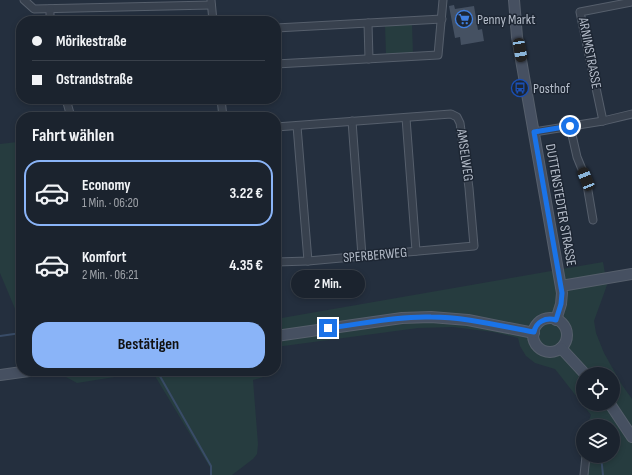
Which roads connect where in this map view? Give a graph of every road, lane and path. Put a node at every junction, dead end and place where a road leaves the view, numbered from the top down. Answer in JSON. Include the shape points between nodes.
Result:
{"nodes":[{"id":1,"x":24,"y":0,"type":"edge"},
{"id":2,"x":443,"y":0,"type":"edge"},
{"id":3,"x":514,"y":0,"type":"edge"},
{"id":4,"x":632,"y":2,"type":"edge"},
{"id":5,"x":211,"y":3,"type":"edge"},
{"id":6,"x":50,"y":9,"type":"junction"},
{"id":7,"x":50,"y":16,"type":"edge"},
{"id":8,"x":212,"y":16,"type":"edge"},
{"id":9,"x":442,"y":19,"type":"junction"},
{"id":10,"x":368,"y":23,"type":"junction"},
{"id":11,"x":281,"y":28,"type":"edge"},
{"id":12,"x":369,"y":58,"type":"junction"},
{"id":13,"x":281,"y":64,"type":"edge"},
{"id":14,"x":632,"y":114,"type":"edge"},
{"id":15,"x":406,"y":118,"type":"junction"},
{"id":16,"x":604,"y":120,"type":"junction"},
{"id":17,"x":352,"y":121,"type":"junction"},
{"id":18,"x":297,"y":126,"type":"junction"},
{"id":19,"x":570,"y":126,"type":"junction"},
{"id":20,"x":281,"y":127,"type":"edge"},
{"id":21,"x":534,"y":132,"type":"junction"},
{"id":22,"x":593,"y":220,"type":"dead end"},
{"id":23,"x":474,"y":246,"type":"joint"},
{"id":24,"x":416,"y":251,"type":"junction"},
{"id":25,"x":362,"y":256,"type":"junction"},
{"id":26,"x":308,"y":261,"type":"junction"},
{"id":27,"x":281,"y":262,"type":"edge"},
{"id":28,"x":632,"y":274,"type":"edge"},
{"id":29,"x":561,"y":286,"type":"junction"},
{"id":30,"x":556,"y":320,"type":"junction"},
{"id":31,"x":534,"y":332,"type":"junction"},
{"id":32,"x":281,"y":333,"type":"edge"},
{"id":33,"x":287,"y":334,"type":"junction"},
{"id":34,"x":281,"y":335,"type":"edge"},
{"id":35,"x":561,"y":348,"type":"junction"},
{"id":36,"x":579,"y":367,"type":"edge"},
{"id":37,"x":16,"y":373,"type":"edge"},
{"id":38,"x":0,"y":375,"type":"edge"},
{"id":39,"x":615,"y":411,"type":"edge"},
{"id":40,"x":632,"y":437,"type":"edge"},
{"id":41,"x":585,"y":463,"type":"edge"},
{"id":42,"x":584,"y":475,"type":"edge"}],
"edges":[{"from":1,"to":6,"type":"street","via":[[34,9]]},
{"from":2,"to":9,"type":"street"},
{"from":3,"to":21,"type":"main road","name":"DUTTENSTEDTER STRASSE","via":[[517,37]]},
{"from":4,"to":16,"type":"street","name":"ARNIMSTRASSE","via":[[580,12]]},
{"from":5,"to":6,"type":"street"},
{"from":5,"to":8,"type":"street"},
{"from":6,"to":7,"type":"street"},
{"from":9,"to":10,"type":"street"},
{"from":9,"to":12,"type":"street","via":[[438,55]]},
{"from":10,"to":11,"type":"street"},
{"from":10,"to":12,"type":"street"},
{"from":12,"to":13,"type":"street"},
{"from":14,"to":16,"type":"street"},
{"from":15,"to":17,"type":"street","name":"AMSELWEG"},
{"from":15,"to":23,"type":"street","name":"AMSELWEG","via":[[451,114],[457,117],[469,188]]},
{"from":15,"to":24,"type":"street"},
{"from":16,"to":19,"type":"street"},
{"from":17,"to":18,"type":"street","name":"AMSELWEG"},
{"from":17,"to":25,"type":"street"},
{"from":18,"to":20,"type":"street","name":"AMSELWEG"},
{"from":18,"to":26,"type":"street"},
{"from":19,"to":21,"type":"street"},
{"from":19,"to":22,"type":"street","via":[[577,157],[586,179]]},
{"from":21,"to":29,"type":"main road","name":"DUTTENSTEDTER STRASSE"},
{"from":23,"to":24,"type":"street","name":"SPERBERWEG"},
{"from":24,"to":25,"type":"street","name":"SPERBERWEG"},
{"from":25,"to":26,"type":"street","name":"SPERBERWEG"},
{"from":26,"to":27,"type":"street","name":"SPERBERWEG"},
{"from":28,"to":29,"type":"main road"},
{"from":29,"to":30,"type":"main road","name":"DUTTENSTEDTER STRASSE","via":[[561,304]]},
{"from":30,"to":31,"type":"main road","via":[[542,321]]},
{"from":30,"to":35,"type":"main road","via":[[566,330],[566,342]]},
{"from":31,"to":33,"type":"main road","via":[[468,320],[431,317],[402,318]]},
{"from":31,"to":35,"type":"main road","via":[[535,343],[542,350],[552,352]]},
{"from":32,"to":33,"type":"main road"},
{"from":33,"to":34,"type":"main road"},
{"from":35,"to":36,"type":"main road"},
{"from":37,"to":38,"type":"main road"},
{"from":39,"to":40,"type":"main road"},
{"from":41,"to":42,"type":"street"}]}
